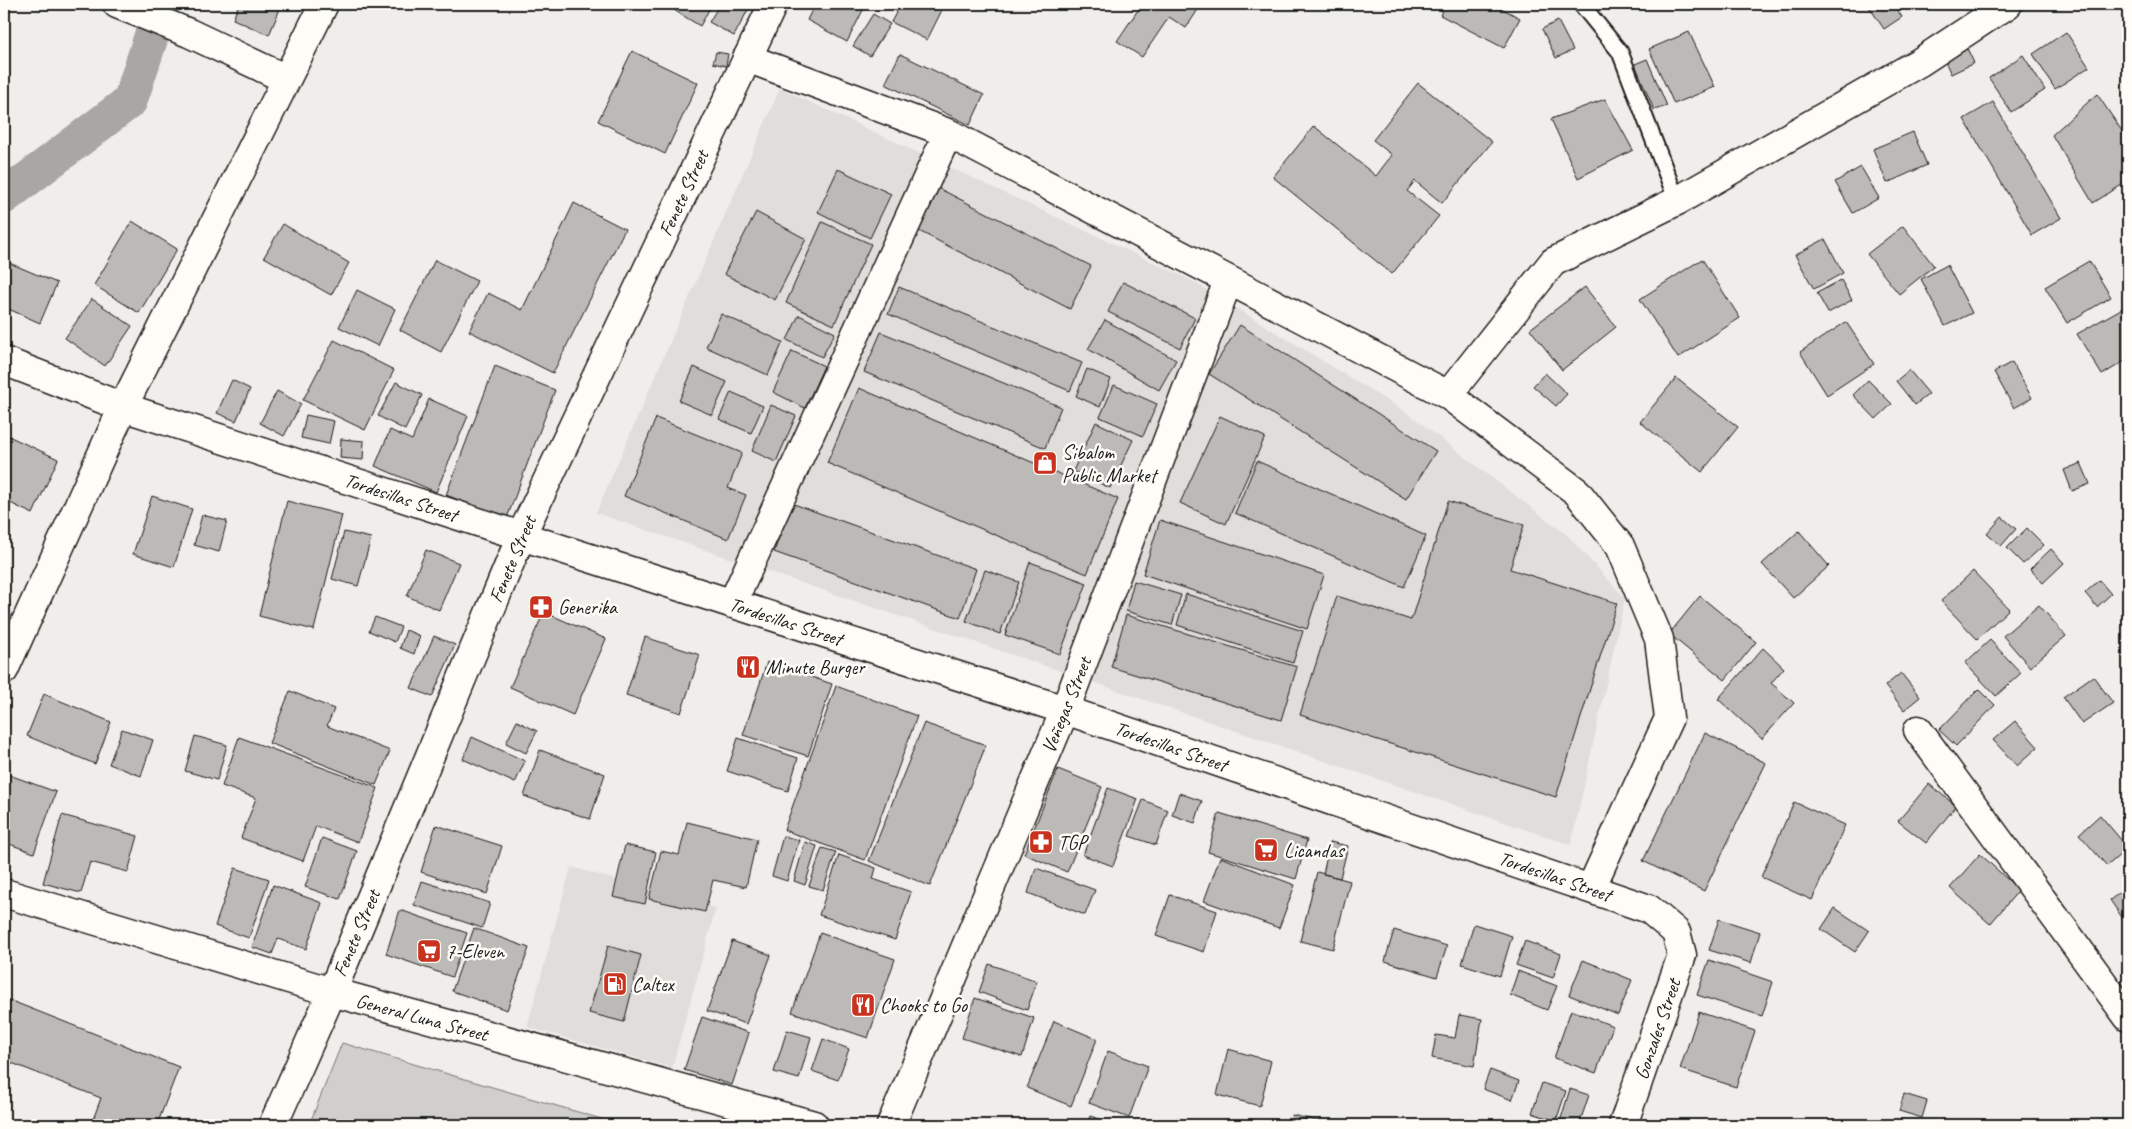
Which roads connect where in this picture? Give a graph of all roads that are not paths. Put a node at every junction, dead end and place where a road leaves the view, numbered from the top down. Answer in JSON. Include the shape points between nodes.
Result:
{"nodes":[{"id":1,"x":324,"y":4,"type":"edge"},
{"id":2,"x":773,"y":4,"type":"edge"},
{"id":3,"x":1581,"y":4,"type":"edge"},
{"id":4,"x":2008,"y":4,"type":"edge"},
{"id":5,"x":126,"y":8,"type":"edge"},
{"id":6,"x":748,"y":58,"type":"junction"},
{"id":7,"x":286,"y":78,"type":"junction"},
{"id":8,"x":948,"y":133,"type":"junction"},
{"id":9,"x":1677,"y":201,"type":"junction"},
{"id":10,"x":1228,"y":281,"type":"junction"},
{"id":11,"x":4,"y":361,"type":"edge"},
{"id":12,"x":1448,"y":396,"type":"junction"},
{"id":13,"x":123,"y":407,"type":"junction"},
{"id":14,"x":520,"y":536,"type":"junction"},
{"id":15,"x":732,"y":604,"type":"junction"},
{"id":16,"x":4,"y":670,"type":"edge"},
{"id":17,"x":1065,"y":710,"type":"junction"},
{"id":18,"x":1918,"y":730,"type":"dead end"},
{"id":19,"x":1591,"y":888,"type":"junction"},
{"id":20,"x":4,"y":892,"type":"edge"},
{"id":21,"x":1676,"y":932,"type":"joint"},
{"id":22,"x":332,"y":992,"type":"junction"},
{"id":23,"x":2128,"y":1017,"type":"edge"},
{"id":24,"x":273,"y":1125,"type":"edge"},
{"id":25,"x":814,"y":1125,"type":"edge"},
{"id":26,"x":891,"y":1125,"type":"edge"},
{"id":27,"x":1623,"y":1125,"type":"edge"}],
"edges":[{"from":1,"to":7,"type":"street"},
{"from":2,"to":6,"type":"street","name":"Fenete Street"},
{"from":3,"to":9,"type":"lane","via":[[1620,52]]},
{"from":4,"to":9,"type":"street","via":[[1920,62]]},
{"from":5,"to":7,"type":"street"},
{"from":6,"to":8,"type":"street"},
{"from":6,"to":14,"type":"street","name":"Fenete Street"},
{"from":7,"to":13,"type":"street"},
{"from":8,"to":10,"type":"street"},
{"from":8,"to":15,"type":"street"},
{"from":9,"to":12,"type":"street","via":[[1553,262]]},
{"from":10,"to":12,"type":"street"},
{"from":10,"to":17,"type":"street","name":"Veñegas Street"},
{"from":11,"to":13,"type":"street","name":"Tordesillas Street"},
{"from":12,"to":19,"type":"street","via":[[1576,492],[1620,546],[1659,639],[1669,718]]},
{"from":13,"to":14,"type":"street","name":"Tordesillas Street"},
{"from":13,"to":16,"type":"street"},
{"from":14,"to":15,"type":"street","name":"Tordesillas Street"},
{"from":14,"to":22,"type":"street","name":"Fenete Street"},
{"from":15,"to":17,"type":"street","name":"Tordesillas Street"},
{"from":17,"to":19,"type":"street","name":"Tordesillas Street"},
{"from":17,"to":26,"type":"street","name":"Veñegas Street"},
{"from":18,"to":23,"type":"street"},
{"from":19,"to":21,"type":"street","name":"Tordesillas Street","via":[[1649,909]]},
{"from":20,"to":22,"type":"street","name":"General Luna Street"},
{"from":21,"to":27,"type":"street","name":"Gonzales Street","via":[[1682,955]]},
{"from":22,"to":24,"type":"street","name":"Fenete Street"},
{"from":22,"to":25,"type":"street","name":"General Luna Street"}]}
